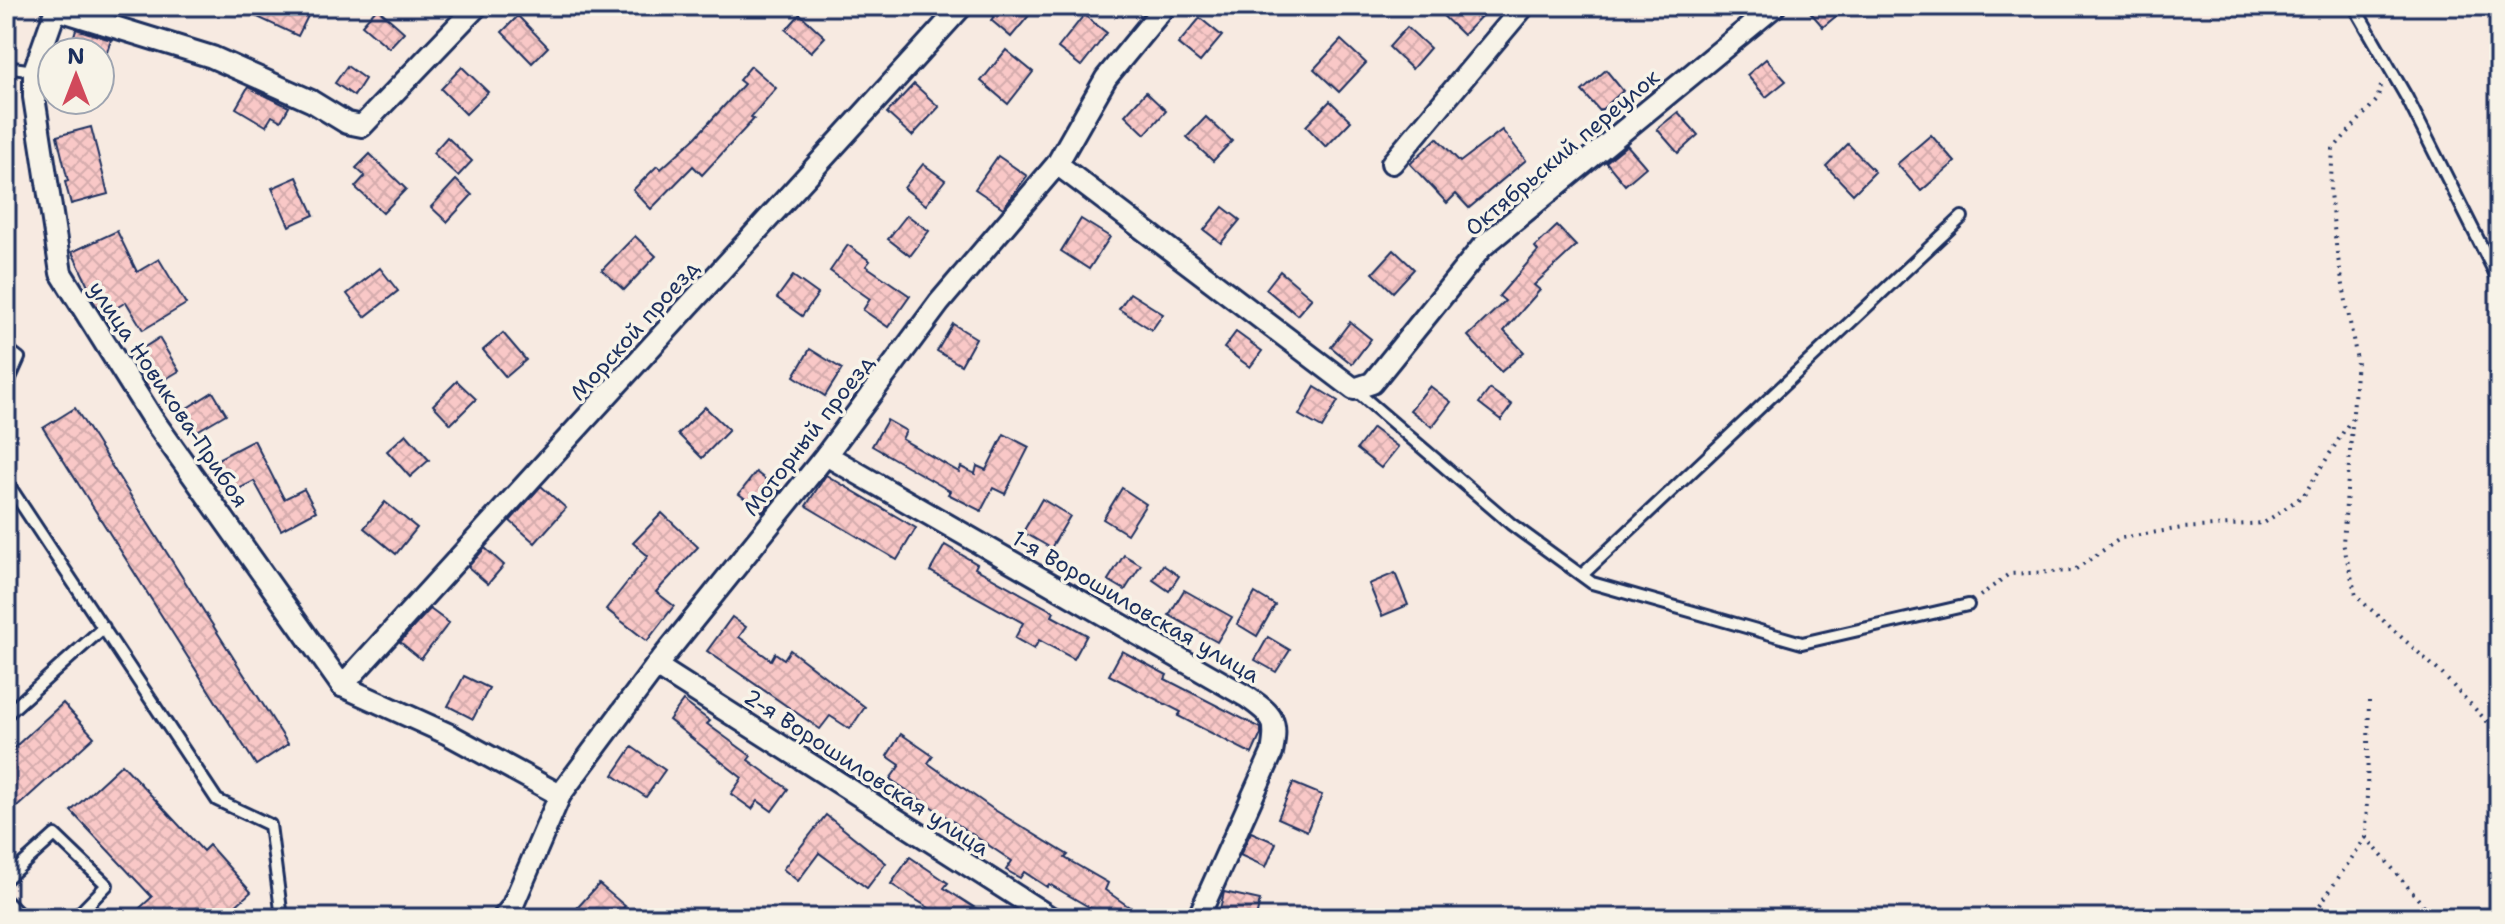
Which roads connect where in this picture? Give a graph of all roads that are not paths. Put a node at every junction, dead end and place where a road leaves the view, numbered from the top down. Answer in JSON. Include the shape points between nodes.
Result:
{"nodes":[{"id":1,"x":477,"y":6,"type":"edge"},
{"id":2,"x":962,"y":6,"type":"edge"},
{"id":3,"x":1165,"y":6,"type":"edge"},
{"id":4,"x":1524,"y":6,"type":"edge"},
{"id":5,"x":1775,"y":6,"type":"edge"},
{"id":6,"x":2354,"y":6,"type":"edge"},
{"id":7,"x":56,"y":8,"type":"edge"},
{"id":8,"x":6,"y":67,"type":"edge"},
{"id":9,"x":34,"y":71,"type":"junction"},
{"id":10,"x":1392,"y":163,"type":"dead end"},
{"id":11,"x":1057,"y":164,"type":"junction"},
{"id":12,"x":1962,"y":217,"type":"dead end"},
{"id":13,"x":2499,"y":281,"type":"edge"},
{"id":14,"x":6,"y":348,"type":"edge"},
{"id":15,"x":6,"y":387,"type":"edge"},
{"id":16,"x":1354,"y":389,"type":"junction"},
{"id":17,"x":826,"y":455,"type":"junction"},
{"id":18,"x":6,"y":481,"type":"edge"},
{"id":19,"x":1582,"y":575,"type":"junction"},
{"id":20,"x":1968,"y":605,"type":"road end"},
{"id":21,"x":104,"y":627,"type":"junction"},
{"id":22,"x":656,"y":666,"type":"junction"},
{"id":23,"x":342,"y":686,"type":"junction"},
{"id":24,"x":6,"y":715,"type":"edge"},
{"id":25,"x":560,"y":795,"type":"junction"},
{"id":26,"x":6,"y":879,"type":"edge"},
{"id":27,"x":6,"y":901,"type":"edge"},
{"id":28,"x":512,"y":914,"type":"edge"},
{"id":29,"x":23,"y":918,"type":"edge"},
{"id":30,"x":75,"y":918,"type":"edge"},
{"id":31,"x":282,"y":918,"type":"edge"},
{"id":32,"x":1051,"y":918,"type":"edge"},
{"id":33,"x":1198,"y":918,"type":"edge"}],
"edges":[{"from":1,"to":7,"type":"street","via":[[362,126],[212,57]]},
{"from":2,"to":23,"type":"street","name":"Морской проезд"},
{"from":3,"to":11,"type":"street","name":"Моторный проезд","via":[[1106,78]]},
{"from":4,"to":10,"type":"street"},
{"from":5,"to":16,"type":"street","name":"Октябрьский переулок","via":[[1482,247],[1372,383]]},
{"from":6,"to":13,"type":"lane"},
{"from":7,"to":9,"type":"street","name":"улица Новикова-Прибоя"},
{"from":8,"to":9,"type":"lane"},
{"from":9,"to":23,"type":"street","name":"улица Новикова-Прибоя","via":[[61,273],[152,418]]},
{"from":11,"to":16,"type":"street"},
{"from":11,"to":17,"type":"street","name":"Моторный проезд","via":[[939,303]]},
{"from":12,"to":19,"type":"lane"},
{"from":14,"to":15,"type":"lane","via":[[19,358]]},
{"from":16,"to":19,"type":"lane","via":[[1511,524]]},
{"from":17,"to":22,"type":"street","name":"Моторный проезд"},
{"from":17,"to":33,"type":"street","name":"1-я Ворошиловская улица","via":[[1270,713],[1277,730],[1272,753]]},
{"from":18,"to":21,"type":"lane"},
{"from":19,"to":20,"type":"lane","via":[[1592,583],[1802,643]]},
{"from":21,"to":24,"type":"lane"},
{"from":21,"to":31,"type":"lane","via":[[217,800],[270,825]]},
{"from":22,"to":25,"type":"street","name":"Моторный проезд"},
{"from":22,"to":32,"type":"street","name":"2-я Ворошиловская улица"},
{"from":23,"to":25,"type":"street","via":[[448,734]]},
{"from":25,"to":28,"type":"street","name":"Моторный проезд"},
{"from":26,"to":30,"type":"lane","via":[[55,835],[107,885]]},
{"from":27,"to":29,"type":"lane"}]}
